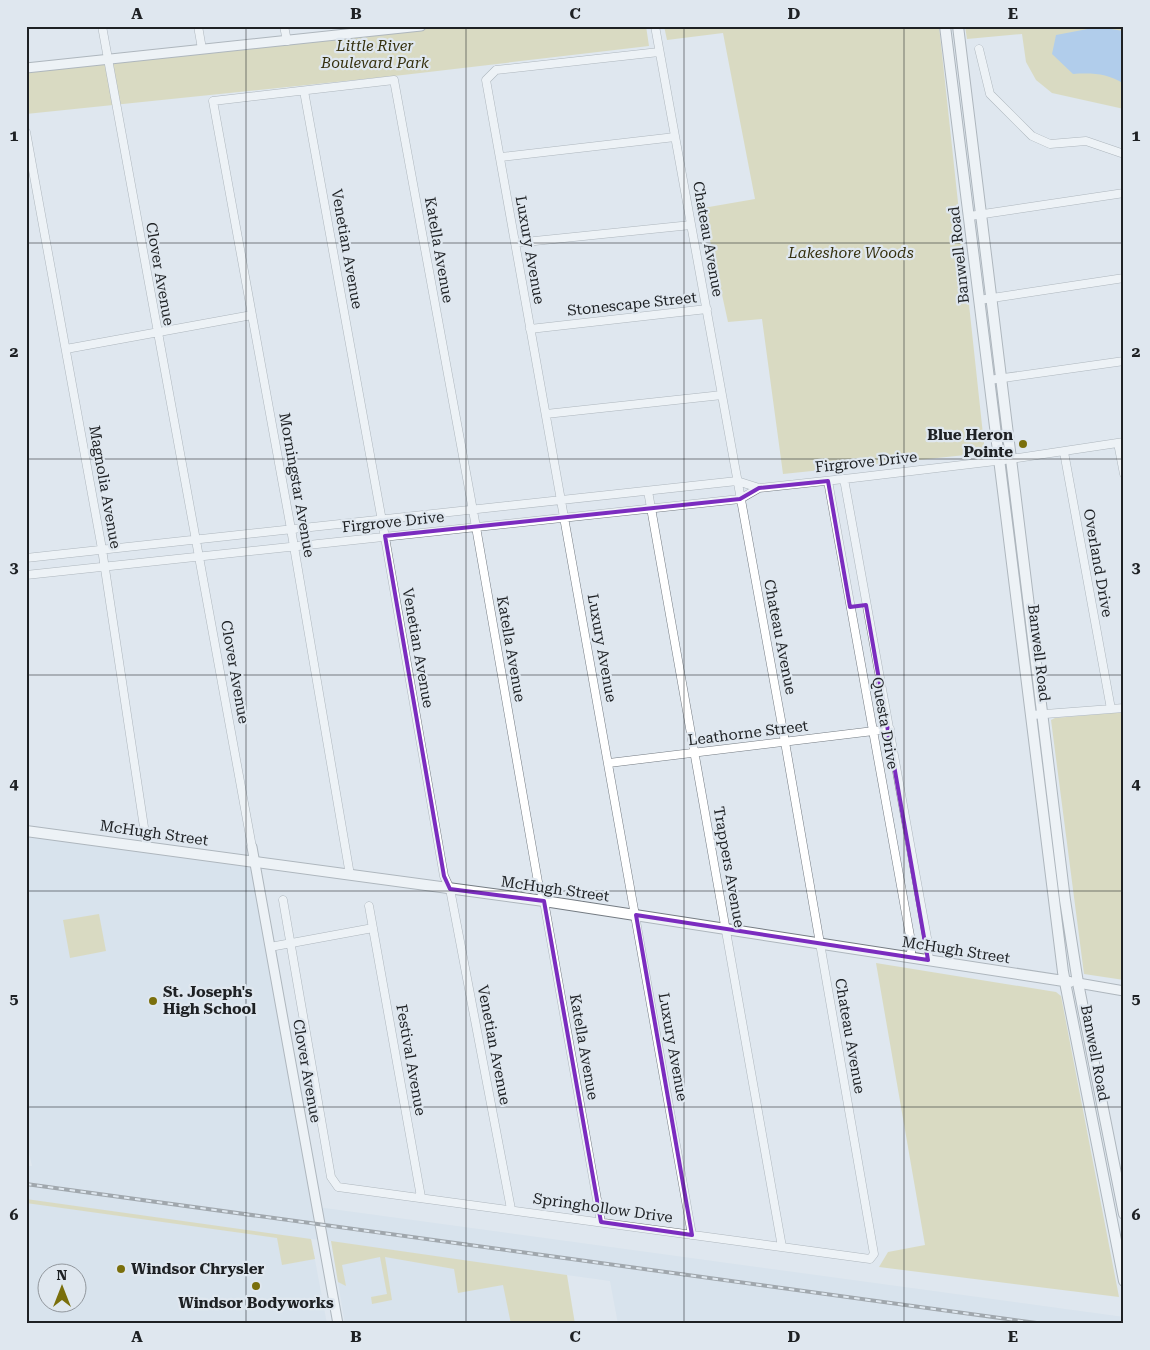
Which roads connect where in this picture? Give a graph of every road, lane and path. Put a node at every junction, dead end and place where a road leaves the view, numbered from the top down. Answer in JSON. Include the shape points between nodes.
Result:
{"nodes":[{"id":1,"x":102,"y":26,"type":"edge"},
{"id":2,"x":198,"y":26,"type":"edge"},
{"id":3,"x":284,"y":26,"type":"edge"},
{"id":4,"x":421,"y":26,"type":"edge"},
{"id":5,"x":655,"y":26,"type":"edge"},
{"id":6,"x":945,"y":26,"type":"edge"},
{"id":7,"x":958,"y":26,"type":"edge"},
{"id":8,"x":371,"y":29,"type":"edge"},
{"id":9,"x":287,"y":41,"type":"junction"},
{"id":10,"x":979,"y":48,"type":"dead end"},
{"id":11,"x":202,"y":49,"type":"junction"},
{"id":12,"x":659,"y":52,"type":"junction"},
{"id":13,"x":108,"y":60,"type":"junction"},
{"id":14,"x":26,"y":68,"type":"edge"},
{"id":15,"x":304,"y":91,"type":"junction"},
{"id":16,"x":26,"y":132,"type":"edge"},
{"id":17,"x":675,"y":138,"type":"junction"},
{"id":18,"x":1124,"y":154,"type":"edge"},
{"id":19,"x":500,"y":158,"type":"junction"},
{"id":20,"x":1124,"y":193,"type":"edge"},
{"id":21,"x":981,"y":214,"type":"junction"},
{"id":22,"x":970,"y":216,"type":"junction"},
{"id":23,"x":691,"y":224,"type":"junction"},
{"id":24,"x":515,"y":243,"type":"junction"},
{"id":25,"x":1124,"y":278,"type":"edge"},
{"id":26,"x":992,"y":298,"type":"junction"},
{"id":27,"x":979,"y":300,"type":"junction"},
{"id":28,"x":707,"y":309,"type":"junction"},
{"id":29,"x":252,"y":315,"type":"junction"},
{"id":30,"x":530,"y":329,"type":"junction"},
{"id":31,"x":157,"y":332,"type":"junction"},
{"id":32,"x":66,"y":349,"type":"junction"},
{"id":33,"x":1124,"y":361,"type":"edge"},
{"id":34,"x":1001,"y":379,"type":"junction"},
{"id":35,"x":989,"y":380,"type":"junction"},
{"id":36,"x":722,"y":395,"type":"junction"},
{"id":37,"x":546,"y":414,"type":"junction"},
{"id":38,"x":1121,"y":443,"type":"edge"},
{"id":39,"x":1064,"y":452,"type":"junction"},
{"id":40,"x":1010,"y":459,"type":"junction"},
{"id":41,"x":998,"y":461,"type":"junction"},
{"id":42,"x":1124,"y":474,"type":"edge"},
{"id":43,"x":844,"y":479,"type":"junction"},
{"id":44,"x":737,"y":481,"type":"junction"},
{"id":45,"x":828,"y":481,"type":"junction"},
{"id":46,"x":759,"y":488,"type":"junction"},
{"id":47,"x":648,"y":491,"type":"junction"},
{"id":48,"x":740,"y":499,"type":"junction"},
{"id":49,"x":561,"y":501,"type":"junction"},
{"id":50,"x":651,"y":509,"type":"junction"},
{"id":51,"x":473,"y":510,"type":"junction"},
{"id":52,"x":564,"y":517,"type":"junction"},
{"id":53,"x":382,"y":519,"type":"junction"},
{"id":54,"x":476,"y":527,"type":"junction"},
{"id":55,"x":291,"y":529,"type":"junction"},
{"id":56,"x":385,"y":536,"type":"junction"},
{"id":57,"x":196,"y":540,"type":"junction"},
{"id":58,"x":294,"y":546,"type":"junction"},
{"id":59,"x":102,"y":549,"type":"junction"},
{"id":60,"x":200,"y":556,"type":"junction"},
{"id":61,"x":26,"y":558,"type":"edge"},
{"id":62,"x":104,"y":567,"type":"junction"},
{"id":63,"x":26,"y":575,"type":"edge"},
{"id":64,"x":866,"y":605,"type":"junction"},
{"id":65,"x":850,"y":607,"type":"junction"},
{"id":66,"x":1124,"y":708,"type":"edge"},
{"id":67,"x":1111,"y":709,"type":"junction"},
{"id":68,"x":1043,"y":714,"type":"junction"},
{"id":69,"x":1032,"y":716,"type":"junction"},
{"id":70,"x":890,"y":729,"type":"junction"},
{"id":71,"x":872,"y":732,"type":"junction"},
{"id":72,"x":785,"y":742,"type":"junction"},
{"id":73,"x":694,"y":753,"type":"junction"},
{"id":74,"x":609,"y":763,"type":"junction"},
{"id":75,"x":26,"y":830,"type":"edge"},
{"id":76,"x":909,"y":842,"type":"junction"},
{"id":77,"x":893,"y":844,"type":"junction"},
{"id":78,"x":252,"y":847,"type":"joint"},
{"id":79,"x":147,"y":848,"type":"junction"},
{"id":80,"x":254,"y":863,"type":"junction"},
{"id":81,"x":350,"y":875,"type":"junction"},
{"id":82,"x":450,"y":889,"type":"junction"},
{"id":83,"x":283,"y":900,"type":"dead end"},
{"id":84,"x":544,"y":901,"type":"junction"},
{"id":85,"x":370,"y":906,"type":"dead end"},
{"id":86,"x":636,"y":915,"type":"junction"},
{"id":87,"x":373,"y":928,"type":"junction"},
{"id":88,"x":726,"y":929,"type":"junction"},
{"id":89,"x":290,"y":942,"type":"junction"},
{"id":90,"x":820,"y":944,"type":"junction"},
{"id":91,"x":270,"y":946,"type":"junction"},
{"id":92,"x":910,"y":958,"type":"junction"},
{"id":93,"x":928,"y":960,"type":"junction"},
{"id":94,"x":1065,"y":982,"type":"junction"},
{"id":95,"x":1078,"y":983,"type":"junction"},
{"id":96,"x":1124,"y":991,"type":"edge"},
{"id":97,"x":331,"y":1177,"type":"joint"},
{"id":98,"x":421,"y":1197,"type":"junction"},
{"id":99,"x":511,"y":1209,"type":"junction"},
{"id":100,"x":1124,"y":1214,"type":"edge"},
{"id":101,"x":601,"y":1222,"type":"junction"},
{"id":102,"x":692,"y":1235,"type":"junction"},
{"id":103,"x":782,"y":1247,"type":"junction"},
{"id":104,"x":874,"y":1254,"type":"joint"},
{"id":105,"x":1124,"y":1281,"type":"edge"},
{"id":106,"x":338,"y":1324,"type":"edge"}],
"edges":[{"from":1,"to":13,"type":"street","name":"Clover Avenue"},
{"from":2,"to":11,"type":"street"},
{"from":3,"to":9,"type":"street"},
{"from":4,"to":8,"type":"street"},
{"from":5,"to":12,"type":"street","name":"Chateau Avenue"},
{"from":6,"to":22,"type":"main road","name":"Banwell Road"},
{"from":7,"to":21,"type":"main road","name":"Banwell Road"},
{"from":8,"to":9,"type":"street"},
{"from":9,"to":11,"type":"street"},
{"from":10,"to":18,"type":"street","via":[[990,94],[1032,136],[1050,144],[1086,141]]},
{"from":11,"to":13,"type":"street"},
{"from":12,"to":17,"type":"street","name":"Chateau Avenue"},
{"from":12,"to":19,"type":"street","name":"Luxury Avenue","via":[[496,70],[486,80]]},
{"from":13,"to":14,"type":"street"},
{"from":13,"to":31,"type":"street","name":"Clover Avenue"},
{"from":15,"to":29,"type":"street","name":"Morningstar Avenue","via":[[213,101]]},
{"from":15,"to":51,"type":"street","name":"Katella Avenue","via":[[394,80]]},
{"from":15,"to":53,"type":"street","name":"Venetian Avenue"},
{"from":16,"to":32,"type":"street","name":"Magnolia Avenue"},
{"from":17,"to":19,"type":"street"},
{"from":17,"to":23,"type":"street","name":"Chateau Avenue"},
{"from":19,"to":24,"type":"street","name":"Luxury Avenue"},
{"from":20,"to":21,"type":"street"},
{"from":21,"to":22,"type":"street"},
{"from":21,"to":26,"type":"main road","name":"Banwell Road"},
{"from":22,"to":27,"type":"main road","name":"Banwell Road"},
{"from":23,"to":24,"type":"street"},
{"from":23,"to":28,"type":"street","name":"Chateau Avenue"},
{"from":24,"to":30,"type":"street","name":"Luxury Avenue"},
{"from":25,"to":26,"type":"street"},
{"from":26,"to":27,"type":"street"},
{"from":26,"to":34,"type":"main road","name":"Banwell Road"},
{"from":27,"to":35,"type":"main road","name":"Banwell Road"},
{"from":28,"to":30,"type":"street","name":"Stonescape Street"},
{"from":28,"to":36,"type":"street","name":"Chateau Avenue"},
{"from":29,"to":31,"type":"street"},
{"from":29,"to":55,"type":"street","name":"Morningstar Avenue"},
{"from":30,"to":37,"type":"street","name":"Luxury Avenue"},
{"from":31,"to":32,"type":"street"},
{"from":31,"to":57,"type":"street","name":"Clover Avenue"},
{"from":32,"to":59,"type":"street","name":"Magnolia Avenue"},
{"from":33,"to":34,"type":"street"},
{"from":34,"to":35,"type":"street"},
{"from":34,"to":40,"type":"main road","name":"Banwell Road"},
{"from":35,"to":41,"type":"main road","name":"Banwell Road"},
{"from":36,"to":37,"type":"street"},
{"from":36,"to":44,"type":"street","name":"Chateau Avenue"},
{"from":37,"to":49,"type":"street","name":"Luxury Avenue"},
{"from":38,"to":39,"type":"street","name":"Firgrove Drive"},
{"from":38,"to":42,"type":"street"},
{"from":39,"to":40,"type":"street","name":"Firgrove Drive"},
{"from":39,"to":67,"type":"street","name":"Overland Drive"},
{"from":40,"to":41,"type":"street","name":"Firgrove Drive"},
{"from":40,"to":68,"type":"main road","name":"Banwell Road"},
{"from":41,"to":43,"type":"street","name":"Firgrove Drive"},
{"from":41,"to":69,"type":"main road","name":"Banwell Road"},
{"from":43,"to":45,"type":"street","name":"Firgrove Drive"},
{"from":43,"to":64,"type":"street","name":"Questa Drive"},
{"from":44,"to":46,"type":"street","name":"Firgrove Drive"},
{"from":44,"to":47,"type":"street","name":"Firgrove Drive"},
{"from":44,"to":48,"type":"street","name":"Chateau Avenue"},
{"from":45,"to":46,"type":"street","name":"Firgrove Drive"},
{"from":45,"to":65,"type":"street","name":"Questa Drive"},
{"from":46,"to":48,"type":"street","name":"Firgrove Drive"},
{"from":47,"to":49,"type":"street","name":"Firgrove Drive"},
{"from":47,"to":50,"type":"street","name":"Trappers Avenue"},
{"from":48,"to":50,"type":"street","name":"Firgrove Drive"},
{"from":48,"to":72,"type":"street","name":"Chateau Avenue"},
{"from":49,"to":51,"type":"street","name":"Firgrove Drive"},
{"from":49,"to":52,"type":"street","name":"Luxury Avenue"},
{"from":50,"to":52,"type":"street","name":"Firgrove Drive"},
{"from":50,"to":73,"type":"street","name":"Trappers Avenue"},
{"from":51,"to":53,"type":"street","name":"Firgrove Drive"},
{"from":51,"to":54,"type":"street","name":"Katella Avenue"},
{"from":52,"to":54,"type":"street","name":"Firgrove Drive"},
{"from":52,"to":74,"type":"street","name":"Luxury Avenue"},
{"from":53,"to":55,"type":"street","name":"Firgrove Drive"},
{"from":53,"to":56,"type":"street","name":"Venetian Avenue"},
{"from":54,"to":56,"type":"street","name":"Firgrove Drive"},
{"from":54,"to":84,"type":"street","name":"Katella Avenue","via":[[538,882]]},
{"from":55,"to":57,"type":"street","name":"Firgrove Drive"},
{"from":55,"to":58,"type":"street","name":"Morningstar Avenue"},
{"from":56,"to":58,"type":"street","name":"Firgrove Drive"},
{"from":56,"to":82,"type":"street","name":"Venetian Avenue","via":[[443,872]]},
{"from":57,"to":59,"type":"street","name":"Firgrove Drive"},
{"from":57,"to":60,"type":"street","name":"Clover Avenue"},
{"from":58,"to":60,"type":"street","name":"Firgrove Drive"},
{"from":58,"to":81,"type":"street","name":"Morningstar Avenue"},
{"from":59,"to":61,"type":"street","name":"Firgrove Drive"},
{"from":59,"to":62,"type":"street","name":"Magnolia Avenue"},
{"from":60,"to":62,"type":"street","name":"Firgrove Drive"},
{"from":60,"to":78,"type":"street","name":"Clover Avenue"},
{"from":62,"to":63,"type":"street","name":"Firgrove Drive"},
{"from":62,"to":79,"type":"street","name":"Magnolia Avenue"},
{"from":64,"to":65,"type":"street"},
{"from":64,"to":70,"type":"street","name":"Questa Drive"},
{"from":65,"to":71,"type":"street","name":"Questa Drive"},
{"from":66,"to":67,"type":"street"},
{"from":67,"to":68,"type":"street"},
{"from":68,"to":69,"type":"street"},
{"from":68,"to":95,"type":"main road","name":"Banwell Road"},
{"from":69,"to":94,"type":"main road","name":"Banwell Road"},
{"from":70,"to":71,"type":"street","name":"Leathorne Street"},
{"from":70,"to":76,"type":"street","name":"Questa Drive"},
{"from":71,"to":72,"type":"street","name":"Leathorne Street"},
{"from":71,"to":77,"type":"street","name":"Questa Drive"},
{"from":72,"to":73,"type":"street","name":"Leathorne Street"},
{"from":72,"to":90,"type":"street","name":"Chateau Avenue"},
{"from":73,"to":74,"type":"street","name":"Leathorne Street"},
{"from":73,"to":88,"type":"street","name":"Trappers Avenue"},
{"from":74,"to":86,"type":"street","name":"Luxury Avenue"},
{"from":75,"to":79,"type":"main road","name":"McHugh Street"},
{"from":76,"to":77,"type":"street"},
{"from":76,"to":93,"type":"street","name":"Questa Drive","via":[[929,949]]},
{"from":77,"to":92,"type":"street","name":"Questa Drive","via":[[912,947]]},
{"from":78,"to":80,"type":"street","name":"Clover Avenue"},
{"from":79,"to":80,"type":"main road","name":"McHugh Street"},
{"from":80,"to":81,"type":"main road","name":"McHugh Street"},
{"from":80,"to":91,"type":"street","name":"Clover Avenue"},
{"from":81,"to":82,"type":"main road","name":"McHugh Street"},
{"from":82,"to":84,"type":"main road","name":"McHugh Street"},
{"from":82,"to":99,"type":"street","name":"Venetian Avenue"},
{"from":83,"to":89,"type":"street","name":"Clover Avenue"},
{"from":84,"to":86,"type":"main road","name":"McHugh Street"},
{"from":84,"to":101,"type":"street","name":"Katella Avenue"},
{"from":85,"to":87,"type":"street","name":"Festival Avenue"},
{"from":86,"to":88,"type":"main road","name":"McHugh Street"},
{"from":86,"to":102,"type":"street","name":"Luxury Avenue"},
{"from":87,"to":89,"type":"street"},
{"from":87,"to":98,"type":"street","name":"Festival Avenue"},
{"from":88,"to":90,"type":"main road","name":"McHugh Street"},
{"from":88,"to":103,"type":"street","name":"Trappers Avenue"},
{"from":89,"to":91,"type":"street"},
{"from":89,"to":97,"type":"street","name":"Clover Avenue"},
{"from":90,"to":92,"type":"main road","name":"McHugh Street"},
{"from":90,"to":104,"type":"street","name":"Chateau Avenue"},
{"from":91,"to":106,"type":"street","name":"Clover Avenue"},
{"from":92,"to":93,"type":"main road","name":"McHugh Street"},
{"from":93,"to":94,"type":"main road","name":"McHugh Street"},
{"from":94,"to":95,"type":"main road","name":"McHugh Street"},
{"from":94,"to":105,"type":"main road","name":"Banwell Road"},
{"from":95,"to":96,"type":"street"},
{"from":95,"to":100,"type":"main road","name":"Banwell Road"},
{"from":97,"to":98,"type":"street","name":"Springhollow Drive","via":[[338,1187]]},
{"from":98,"to":99,"type":"street","name":"Springhollow Drive"},
{"from":99,"to":101,"type":"street","name":"Springhollow Drive"},
{"from":101,"to":102,"type":"street","name":"Springhollow Drive"},
{"from":102,"to":103,"type":"street","name":"Springhollow Drive"},
{"from":103,"to":104,"type":"street","name":"Springhollow Drive","via":[[870,1259]]}]}
